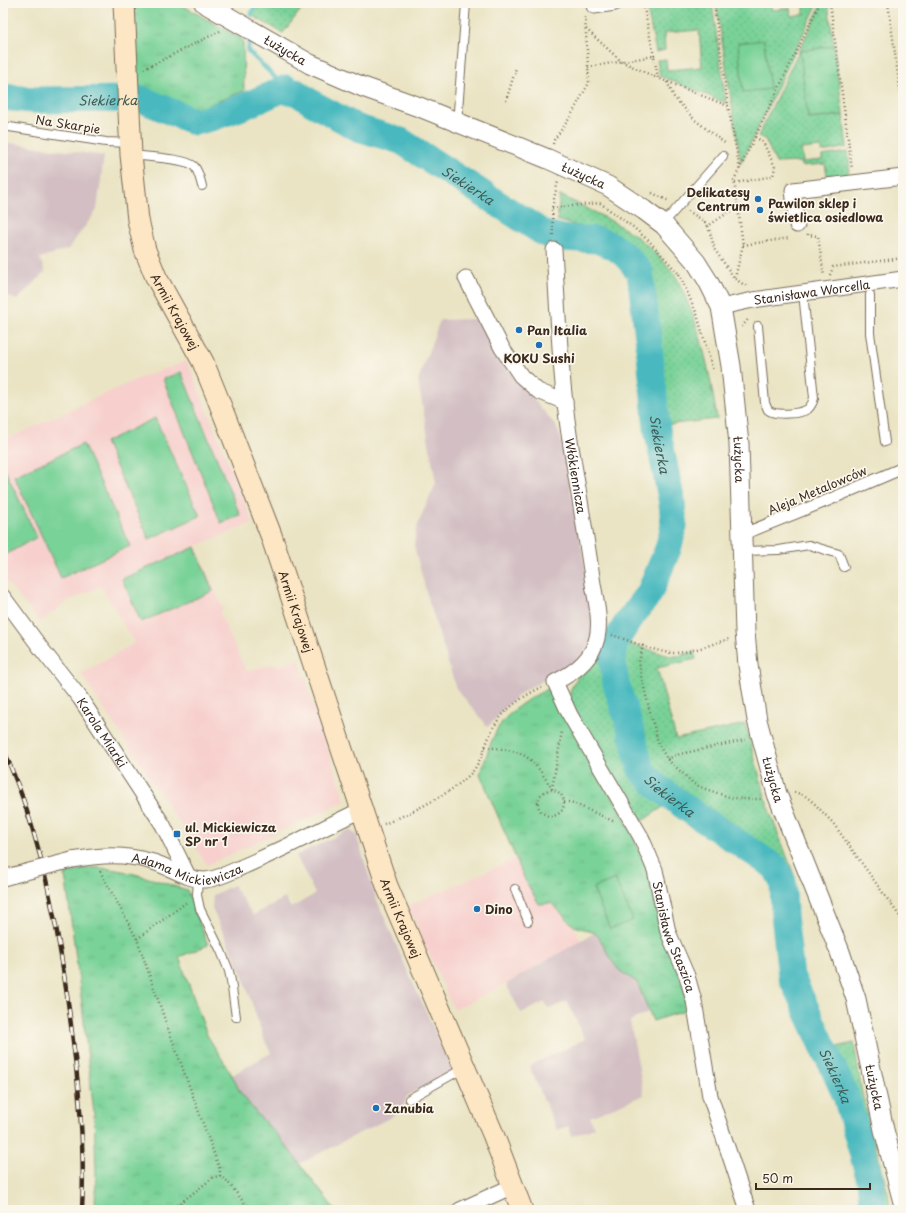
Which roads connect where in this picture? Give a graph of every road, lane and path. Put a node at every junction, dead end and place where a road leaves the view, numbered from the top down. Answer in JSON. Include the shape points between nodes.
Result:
{"nodes":[{"id":1,"x":124,"y":3,"type":"edge"},
{"id":2,"x":204,"y":3,"type":"edge"},
{"id":3,"x":466,"y":3,"type":"edge"},
{"id":4,"x":615,"y":3,"type":"edge"},
{"id":5,"x":714,"y":3,"type":"edge"},
{"id":6,"x":820,"y":3,"type":"edge"},
{"id":7,"x":830,"y":3,"type":"edge"},
{"id":8,"x":888,"y":3,"type":"edge"},
{"id":9,"x":644,"y":8,"type":"dead end"},
{"id":10,"x":589,"y":11,"type":"joint"},
{"id":11,"x":226,"y":28,"type":"dead end"},
{"id":12,"x":586,"y":29,"type":"junction"},
{"id":13,"x":654,"y":56,"type":"junction"},
{"id":14,"x":621,"y":61,"type":"junction"},
{"id":15,"x":588,"y":67,"type":"junction"},
{"id":16,"x":516,"y":68,"type":"dead end"},
{"id":17,"x":135,"y":73,"type":"junction"},
{"id":18,"x":658,"y":78,"type":"junction"},
{"id":19,"x":667,"y":82,"type":"junction"},
{"id":20,"x":506,"y":101,"type":"dead end"},
{"id":21,"x":728,"y":106,"type":"junction"},
{"id":22,"x":903,"y":111,"type":"edge"},
{"id":23,"x":456,"y":121,"type":"junction"},
{"id":24,"x":3,"y":126,"type":"edge"},
{"id":25,"x":755,"y":137,"type":"junction"},
{"id":26,"x":554,"y":140,"type":"dead end"},
{"id":27,"x":130,"y":141,"type":"junction"},
{"id":28,"x":736,"y":151,"type":"junction"},
{"id":29,"x":723,"y":156,"type":"dead end"},
{"id":30,"x":740,"y":169,"type":"junction"},
{"id":31,"x":559,"y":177,"type":"dead end"},
{"id":32,"x":903,"y":177,"type":"edge"},
{"id":33,"x":854,"y":182,"type":"junction"},
{"id":34,"x":735,"y":183,"type":"junction"},
{"id":35,"x":202,"y":186,"type":"dead end"},
{"id":36,"x":594,"y":199,"type":"dead end"},
{"id":37,"x":600,"y":203,"type":"junction"},
{"id":38,"x":552,"y":208,"type":"junction"},
{"id":39,"x":738,"y":208,"type":"junction"},
{"id":40,"x":553,"y":218,"type":"dead end"},
{"id":41,"x":663,"y":225,"type":"junction"},
{"id":42,"x":800,"y":232,"type":"junction"},
{"id":43,"x":808,"y":235,"type":"junction"},
{"id":44,"x":743,"y":245,"type":"junction"},
{"id":45,"x":554,"y":250,"type":"dead end"},
{"id":46,"x":903,"y":258,"type":"edge"},
{"id":47,"x":683,"y":271,"type":"dead end"},
{"id":48,"x":824,"y":272,"type":"dead end"},
{"id":49,"x":679,"y":274,"type":"junction"},
{"id":50,"x":466,"y":278,"type":"dead end"},
{"id":51,"x":903,"y":278,"type":"edge"},
{"id":52,"x":735,"y":279,"type":"junction"},
{"id":53,"x":817,"y":279,"type":"dead end"},
{"id":54,"x":751,"y":287,"type":"dead end"},
{"id":55,"x":803,"y":293,"type":"junction"},
{"id":56,"x":870,"y":295,"type":"dead end"},
{"id":57,"x":721,"y":308,"type":"junction"},
{"id":58,"x":758,"y":326,"type":"dead end"},
{"id":59,"x":714,"y":376,"type":"dead end"},
{"id":60,"x":565,"y":402,"type":"junction"},
{"id":61,"x":885,"y":442,"type":"dead end"},
{"id":62,"x":903,"y":468,"type":"edge"},
{"id":63,"x":742,"y":543,"type":"junction"},
{"id":64,"x":844,"y":567,"type":"dead end"},
{"id":65,"x":3,"y":597,"type":"edge"},
{"id":66,"x":609,"y":633,"type":"dead end"},
{"id":67,"x":733,"y":638,"type":"dead end"},
{"id":68,"x":643,"y":645,"type":"junction"},
{"id":69,"x":555,"y":682,"type":"junction"},
{"id":70,"x":564,"y":727,"type":"dead end"},
{"id":71,"x":751,"y":739,"type":"dead end"},
{"id":72,"x":485,"y":747,"type":"junction"},
{"id":73,"x":667,"y":759,"type":"junction"},
{"id":74,"x":552,"y":789,"type":"junction"},
{"id":75,"x":788,"y":791,"type":"dead end"},
{"id":76,"x":764,"y":798,"type":"dead end"},
{"id":77,"x":564,"y":802,"type":"junction"},
{"id":78,"x":361,"y":810,"type":"junction"},
{"id":79,"x":619,"y":823,"type":"dead end"},
{"id":80,"x":378,"y":826,"type":"dead end"},
{"id":81,"x":99,"y":870,"type":"dead end"},
{"id":82,"x":8,"y":877,"type":"edge"},
{"id":83,"x":194,"y":881,"type":"junction"},
{"id":84,"x":514,"y":888,"type":"dead end"},
{"id":85,"x":528,"y":921,"type":"dead end"},
{"id":86,"x":903,"y":921,"type":"edge"},
{"id":87,"x":137,"y":939,"type":"junction"},
{"id":88,"x":236,"y":1017,"type":"dead end"},
{"id":89,"x":465,"y":1068,"type":"junction"},
{"id":90,"x":409,"y":1099,"type":"dead end"},
{"id":91,"x":220,"y":1176,"type":"junction"},
{"id":92,"x":513,"y":1186,"type":"junction"},
{"id":93,"x":903,"y":1202,"type":"edge"},
{"id":94,"x":171,"y":1210,"type":"edge"},
{"id":95,"x":250,"y":1210,"type":"edge"},
{"id":96,"x":460,"y":1210,"type":"edge"},
{"id":97,"x":522,"y":1210,"type":"edge"},
{"id":98,"x":748,"y":1210,"type":"edge"}],
"edges":[{"from":1,"to":17,"type":"main road","name":"Armii Krajowej"},
{"from":2,"to":23,"type":"street","name":"Łużycka","via":[[310,64],[363,87]]},
{"from":3,"to":23,"type":"lane"},
{"from":4,"to":10,"type":"street"},
{"from":5,"to":21,"type":"path"},
{"from":6,"to":25,"type":"path"},
{"from":7,"to":33,"type":"path"},
{"from":8,"to":22,"type":"path"},
{"from":9,"to":13,"type":"path"},
{"from":10,"to":12,"type":"path"},
{"from":11,"to":17,"type":"path"},
{"from":12,"to":14,"type":"path"},
{"from":12,"to":15,"type":"path"},
{"from":13,"to":14,"type":"path"},
{"from":13,"to":18,"type":"path"},
{"from":14,"to":15,"type":"path"},
{"from":14,"to":18,"type":"path"},
{"from":15,"to":26,"type":"path","via":[[589,83]]},
{"from":16,"to":20,"type":"path"},
{"from":17,"to":27,"type":"main road","name":"Armii Krajowej"},
{"from":18,"to":19,"type":"path"},
{"from":19,"to":21,"type":"path"},
{"from":19,"to":28,"type":"path","via":[[674,97],[695,120]]},
{"from":21,"to":28,"type":"path"},
{"from":23,"to":41,"type":"street","name":"Łużycka","via":[[608,186]]},
{"from":24,"to":27,"type":"lane","name":"Na Skarpie","via":[[106,142]]},
{"from":25,"to":30,"type":"path"},
{"from":25,"to":34,"type":"path","via":[[763,142],[775,167],[773,176]]},
{"from":27,"to":35,"type":"lane","name":"Na Skarpie","via":[[165,159],[192,165],[196,168]]},
{"from":27,"to":78,"type":"main road","name":"Armii Krajowej","via":[[138,220],[145,250],[156,277],[203,362],[271,535]]},
{"from":28,"to":30,"type":"path"},
{"from":29,"to":41,"type":"lane"},
{"from":30,"to":34,"type":"path"},
{"from":31,"to":38,"type":"path"},
{"from":32,"to":33,"type":"street"},
{"from":33,"to":42,"type":"street","via":[[793,190]]},
{"from":34,"to":39,"type":"path"},
{"from":36,"to":37,"type":"path"},
{"from":37,"to":38,"type":"path"},
{"from":37,"to":49,"type":"path","via":[[650,242]]},
{"from":38,"to":40,"type":"path"},
{"from":39,"to":44,"type":"path"},
{"from":39,"to":52,"type":"path","via":[[708,226],[715,250]]},
{"from":41,"to":57,"type":"street","name":"Łużycka","via":[[696,262]]},
{"from":42,"to":43,"type":"path"},
{"from":42,"to":43,"type":"path"},
{"from":42,"to":44,"type":"path"},
{"from":43,"to":48,"type":"path","via":[[818,236]]},
{"from":44,"to":52,"type":"path"},
{"from":45,"to":60,"type":"street","name":"Włókiennicza"},
{"from":46,"to":53,"type":"path","via":[[833,267],[828,277]]},
{"from":47,"to":49,"type":"path"},
{"from":49,"to":59,"type":"path","via":[[697,314]]},
{"from":50,"to":60,"type":"street","via":[[502,348],[521,376],[538,390]]},
{"from":51,"to":55,"type":"street","name":"Stanisława Worcella"},
{"from":52,"to":54,"type":"path"},
{"from":55,"to":57,"type":"street","name":"Stanisława Worcella","via":[[753,300]]},
{"from":55,"to":58,"type":"lane","via":[[814,398],[805,410],[775,414],[768,410],[765,403]]},
{"from":56,"to":61,"type":"lane","via":[[870,333]]},
{"from":57,"to":63,"type":"street","name":"Łużycka","via":[[736,410]]},
{"from":60,"to":69,"type":"street","name":"Włókiennicza","via":[[598,632],[594,648],[587,660]]},
{"from":62,"to":63,"type":"street","name":"Aleja Metalowców","via":[[880,483]]},
{"from":63,"to":64,"type":"lane","via":[[779,550],[809,545],[839,554]]},
{"from":63,"to":93,"type":"street","name":"Łużycka","via":[[746,650],[757,720],[777,794],[856,999],[884,1130]]},
{"from":65,"to":83,"type":"street","name":"Karola Miarki","via":[[80,698],[163,825]]},
{"from":66,"to":68,"type":"path"},
{"from":67,"to":68,"type":"path","via":[[676,653]]},
{"from":68,"to":73,"type":"path","via":[[639,662],[641,676],[658,743]]},
{"from":69,"to":72,"type":"path","via":[[534,691],[512,706],[495,725]]},
{"from":69,"to":98,"type":"street","name":"Stanisława Staszica","via":[[570,715],[641,837],[655,870],[668,932],[687,976],[694,1001],[710,1096]]},
{"from":70,"to":74,"type":"path"},
{"from":71,"to":73,"type":"path"},
{"from":72,"to":74,"type":"path","via":[[516,752],[529,758],[542,772]]},
{"from":72,"to":80,"type":"path","via":[[475,768],[460,783],[408,813]]},
{"from":73,"to":76,"type":"path","via":[[694,784],[707,790],[723,796]]},
{"from":74,"to":77,"type":"path","via":[[562,795]]},
{"from":74,"to":77,"type":"path","via":[[539,798],[538,806],[542,812],[550,816],[557,814],[562,810]]},
{"from":75,"to":86,"type":"path","via":[[808,798],[833,823]]},
{"from":77,"to":79,"type":"path","via":[[570,802]]},
{"from":78,"to":83,"type":"street","name":"Adama Mickiewicza","via":[[215,878]]},
{"from":78,"to":89,"type":"main road","name":"Armii Krajowej","via":[[387,886]]},
{"from":81,"to":87,"type":"path"},
{"from":82,"to":83,"type":"street","name":"Adama Mickiewicza","bridge":true,"via":[[72,860],[121,855],[152,862]]},
{"from":83,"to":87,"type":"path","via":[[184,904]]},
{"from":83,"to":88,"type":"lane","via":[[200,909],[229,971]]},
{"from":84,"to":85,"type":"lane"},
{"from":87,"to":91,"type":"path"},
{"from":89,"to":90,"type":"lane"},
{"from":89,"to":92,"type":"main road","name":"Armii Krajowej"},
{"from":91,"to":94,"type":"path","via":[[214,1177]]},
{"from":91,"to":95,"type":"path"},
{"from":92,"to":96,"type":"street"},
{"from":92,"to":97,"type":"main road","name":"Armii Krajowej"}]}
